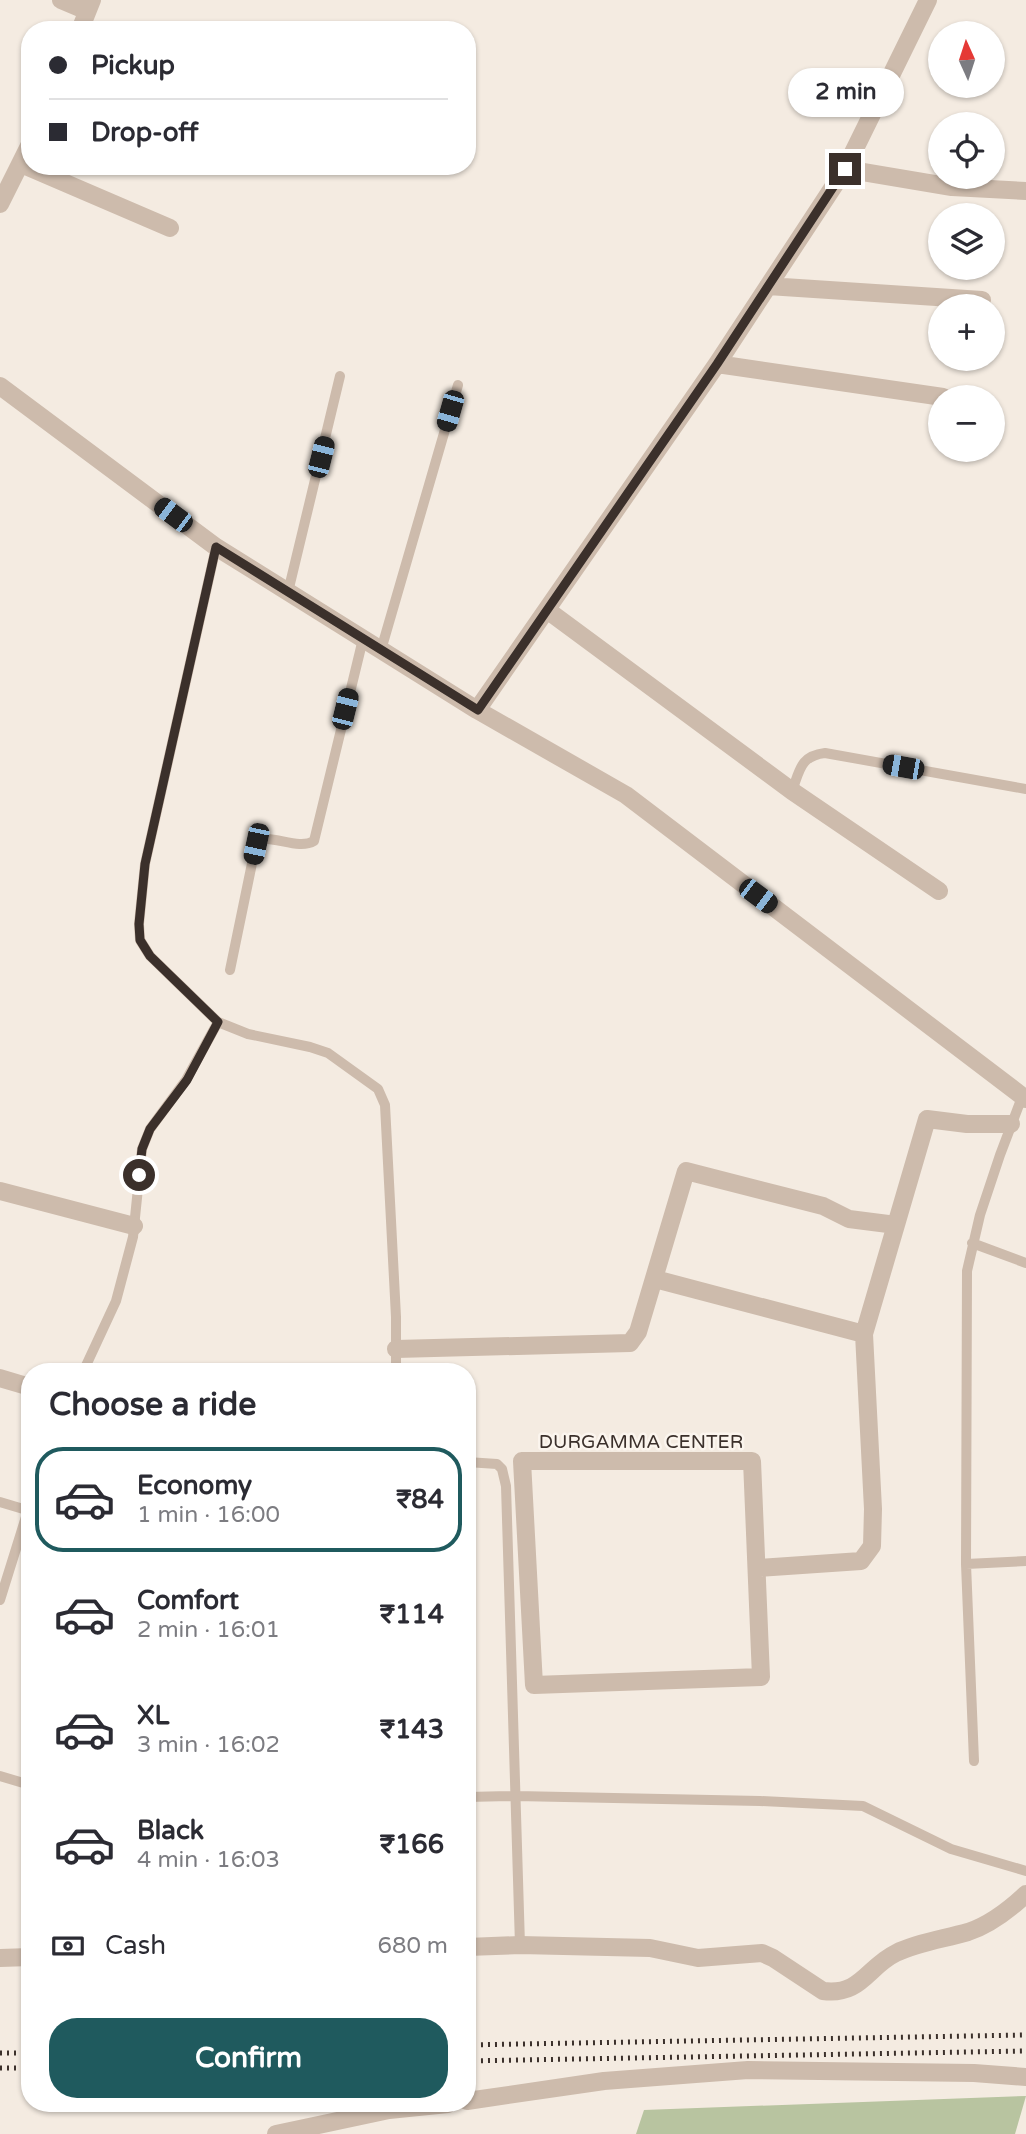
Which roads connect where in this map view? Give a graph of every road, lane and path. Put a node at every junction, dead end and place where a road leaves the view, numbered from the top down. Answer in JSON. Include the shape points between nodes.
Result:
{"nodes":[{"id":1,"x":61,"y":0,"type":"edge"},
{"id":2,"x":928,"y":0,"type":"edge"},
{"id":3,"x":90,"y":6,"type":"edge"},
{"id":4,"x":21,"y":164,"type":"edge"},
{"id":5,"x":845,"y":169,"type":"junction"},
{"id":6,"x":47,"y":175,"type":"edge"},
{"id":7,"x":1026,"y":191,"type":"edge"},
{"id":8,"x":0,"y":204,"type":"edge"},
{"id":9,"x":170,"y":228,"type":"dead end"},
{"id":10,"x":768,"y":286,"type":"junction"},
{"id":11,"x":928,"y":296,"type":"edge"},
{"id":12,"x":717,"y":364,"type":"junction"},
{"id":13,"x":340,"y":376,"type":"dead end"},
{"id":14,"x":458,"y":385,"type":"dead end"},
{"id":15,"x":0,"y":386,"type":"edge"},
{"id":16,"x":928,"y":395,"type":"edge"},
{"id":17,"x":216,"y":547,"type":"junction"},
{"id":18,"x":288,"y":592,"type":"junction"},
{"id":19,"x":547,"y":610,"type":"junction"},
{"id":20,"x":363,"y":639,"type":"junction"},
{"id":21,"x":381,"y":650,"type":"junction"},
{"id":22,"x":478,"y":710,"type":"junction"},
{"id":23,"x":1026,"y":789,"type":"edge"},
{"id":24,"x":792,"y":791,"type":"junction"},
{"id":25,"x":939,"y":891,"type":"dead end"},
{"id":26,"x":230,"y":971,"type":"dead end"},
{"id":27,"x":218,"y":1022,"type":"junction"},
{"id":28,"x":1024,"y":1098,"type":"edge"},
{"id":29,"x":1012,"y":1124,"type":"junction"},
{"id":30,"x":0,"y":1191,"type":"edge"},
{"id":31,"x":896,"y":1225,"type":"junction"},
{"id":32,"x":134,"y":1226,"type":"junction"},
{"id":33,"x":972,"y":1243,"type":"junction"},
{"id":34,"x":1026,"y":1263,"type":"edge"},
{"id":35,"x":655,"y":1279,"type":"junction"},
{"id":36,"x":864,"y":1334,"type":"junction"},
{"id":37,"x":396,"y":1349,"type":"junction"},
{"id":38,"x":87,"y":1363,"type":"edge"},
{"id":39,"x":396,"y":1363,"type":"edge"},
{"id":40,"x":0,"y":1378,"type":"edge"},
{"id":41,"x":21,"y":1384,"type":"edge"},
{"id":42,"x":476,"y":1463,"type":"edge"},
{"id":43,"x":0,"y":1502,"type":"edge"},
{"id":44,"x":21,"y":1507,"type":"edge"},
{"id":45,"x":21,"y":1534,"type":"edge"},
{"id":46,"x":1026,"y":1561,"type":"edge"},
{"id":47,"x":967,"y":1564,"type":"junction"},
{"id":48,"x":757,"y":1568,"type":"junction"},
{"id":49,"x":0,"y":1600,"type":"edge"},
{"id":50,"x":974,"y":1761,"type":"dead end"},
{"id":51,"x":0,"y":1776,"type":"edge"},
{"id":52,"x":21,"y":1782,"type":"edge"},
{"id":53,"x":516,"y":1796,"type":"junction"},
{"id":54,"x":476,"y":1797,"type":"edge"},
{"id":55,"x":1026,"y":1871,"type":"edge"},
{"id":56,"x":1026,"y":1894,"type":"edge"},
{"id":57,"x":520,"y":1945,"type":"junction"},
{"id":58,"x":476,"y":1947,"type":"edge"},
{"id":59,"x":21,"y":1957,"type":"edge"},
{"id":60,"x":0,"y":1958,"type":"edge"},
{"id":61,"x":1026,"y":2077,"type":"edge"},
{"id":62,"x":476,"y":2100,"type":"edge"},
{"id":63,"x":380,"y":2112,"type":"edge"},
{"id":64,"x":276,"y":2134,"type":"edge"}],
"edges":[{"from":1,"to":3,"type":"street"},
{"from":2,"to":5,"type":"street"},
{"from":4,"to":8,"type":"street"},
{"from":5,"to":7,"type":"street","via":[[952,187]]},
{"from":5,"to":10,"type":"street"},
{"from":6,"to":9,"type":"street"},
{"from":10,"to":11,"type":"street"},
{"from":10,"to":12,"type":"street"},
{"from":12,"to":16,"type":"street"},
{"from":12,"to":19,"type":"street"},
{"from":13,"to":18,"type":"lane"},
{"from":14,"to":21,"type":"lane"},
{"from":15,"to":17,"type":"street"},
{"from":17,"to":18,"type":"street"},
{"from":17,"to":27,"type":"lane","via":[[145,864],[139,924],[140,940],[150,956]]},
{"from":18,"to":20,"type":"street"},
{"from":19,"to":22,"type":"street"},
{"from":19,"to":24,"type":"street"},
{"from":20,"to":21,"type":"street"},
{"from":20,"to":26,"type":"lane","via":[[314,841],[259,839]]},
{"from":21,"to":22,"type":"street"},
{"from":22,"to":28,"type":"street","via":[[626,795]]},
{"from":23,"to":24,"type":"lane","via":[[825,753],[804,761]]},
{"from":24,"to":25,"type":"street"},
{"from":27,"to":32,"type":"lane","via":[[187,1080],[150,1129],[142,1149]]},
{"from":27,"to":37,"type":"lane","via":[[328,1054],[378,1089],[385,1105]]},
{"from":28,"to":29,"type":"lane"},
{"from":29,"to":31,"type":"street","via":[[927,1119]]},
{"from":29,"to":33,"type":"lane"},
{"from":30,"to":32,"type":"street"},
{"from":31,"to":35,"type":"street","via":[[849,1219],[823,1206],[687,1171]]},
{"from":31,"to":36,"type":"street"},
{"from":32,"to":38,"type":"lane","via":[[116,1301]]},
{"from":33,"to":34,"type":"lane"},
{"from":33,"to":47,"type":"lane","via":[[967,1271]]},
{"from":35,"to":36,"type":"street"},
{"from":35,"to":37,"type":"street","via":[[630,1343]]},
{"from":36,"to":48,"type":"street","via":[[872,1546],[861,1561]]},
{"from":37,"to":39,"type":"lane"},
{"from":40,"to":41,"type":"street"},
{"from":42,"to":53,"type":"lane","via":[[497,1464],[506,1486]]},
{"from":43,"to":44,"type":"lane"},
{"from":45,"to":49,"type":"lane"},
{"from":46,"to":47,"type":"lane"},
{"from":47,"to":50,"type":"lane"},
{"from":48,"to":48,"type":"street","name":"DURGAMMA CENTER","via":[[752,1461],[522,1461],[534,1685],[761,1677]]},
{"from":51,"to":52,"type":"lane"},
{"from":53,"to":54,"type":"lane"},
{"from":53,"to":55,"type":"lane","via":[[863,1806],[951,1849]]},
{"from":53,"to":57,"type":"lane"},
{"from":56,"to":57,"type":"street","via":[[985,1924],[892,1955],[852,1988],[830,1992],[762,1952],[698,1958],[650,1948]]},
{"from":57,"to":58,"type":"street"},
{"from":59,"to":60,"type":"street"},
{"from":61,"to":62,"type":"street","via":[[748,2070],[604,2081]]},
{"from":63,"to":64,"type":"street"}]}
